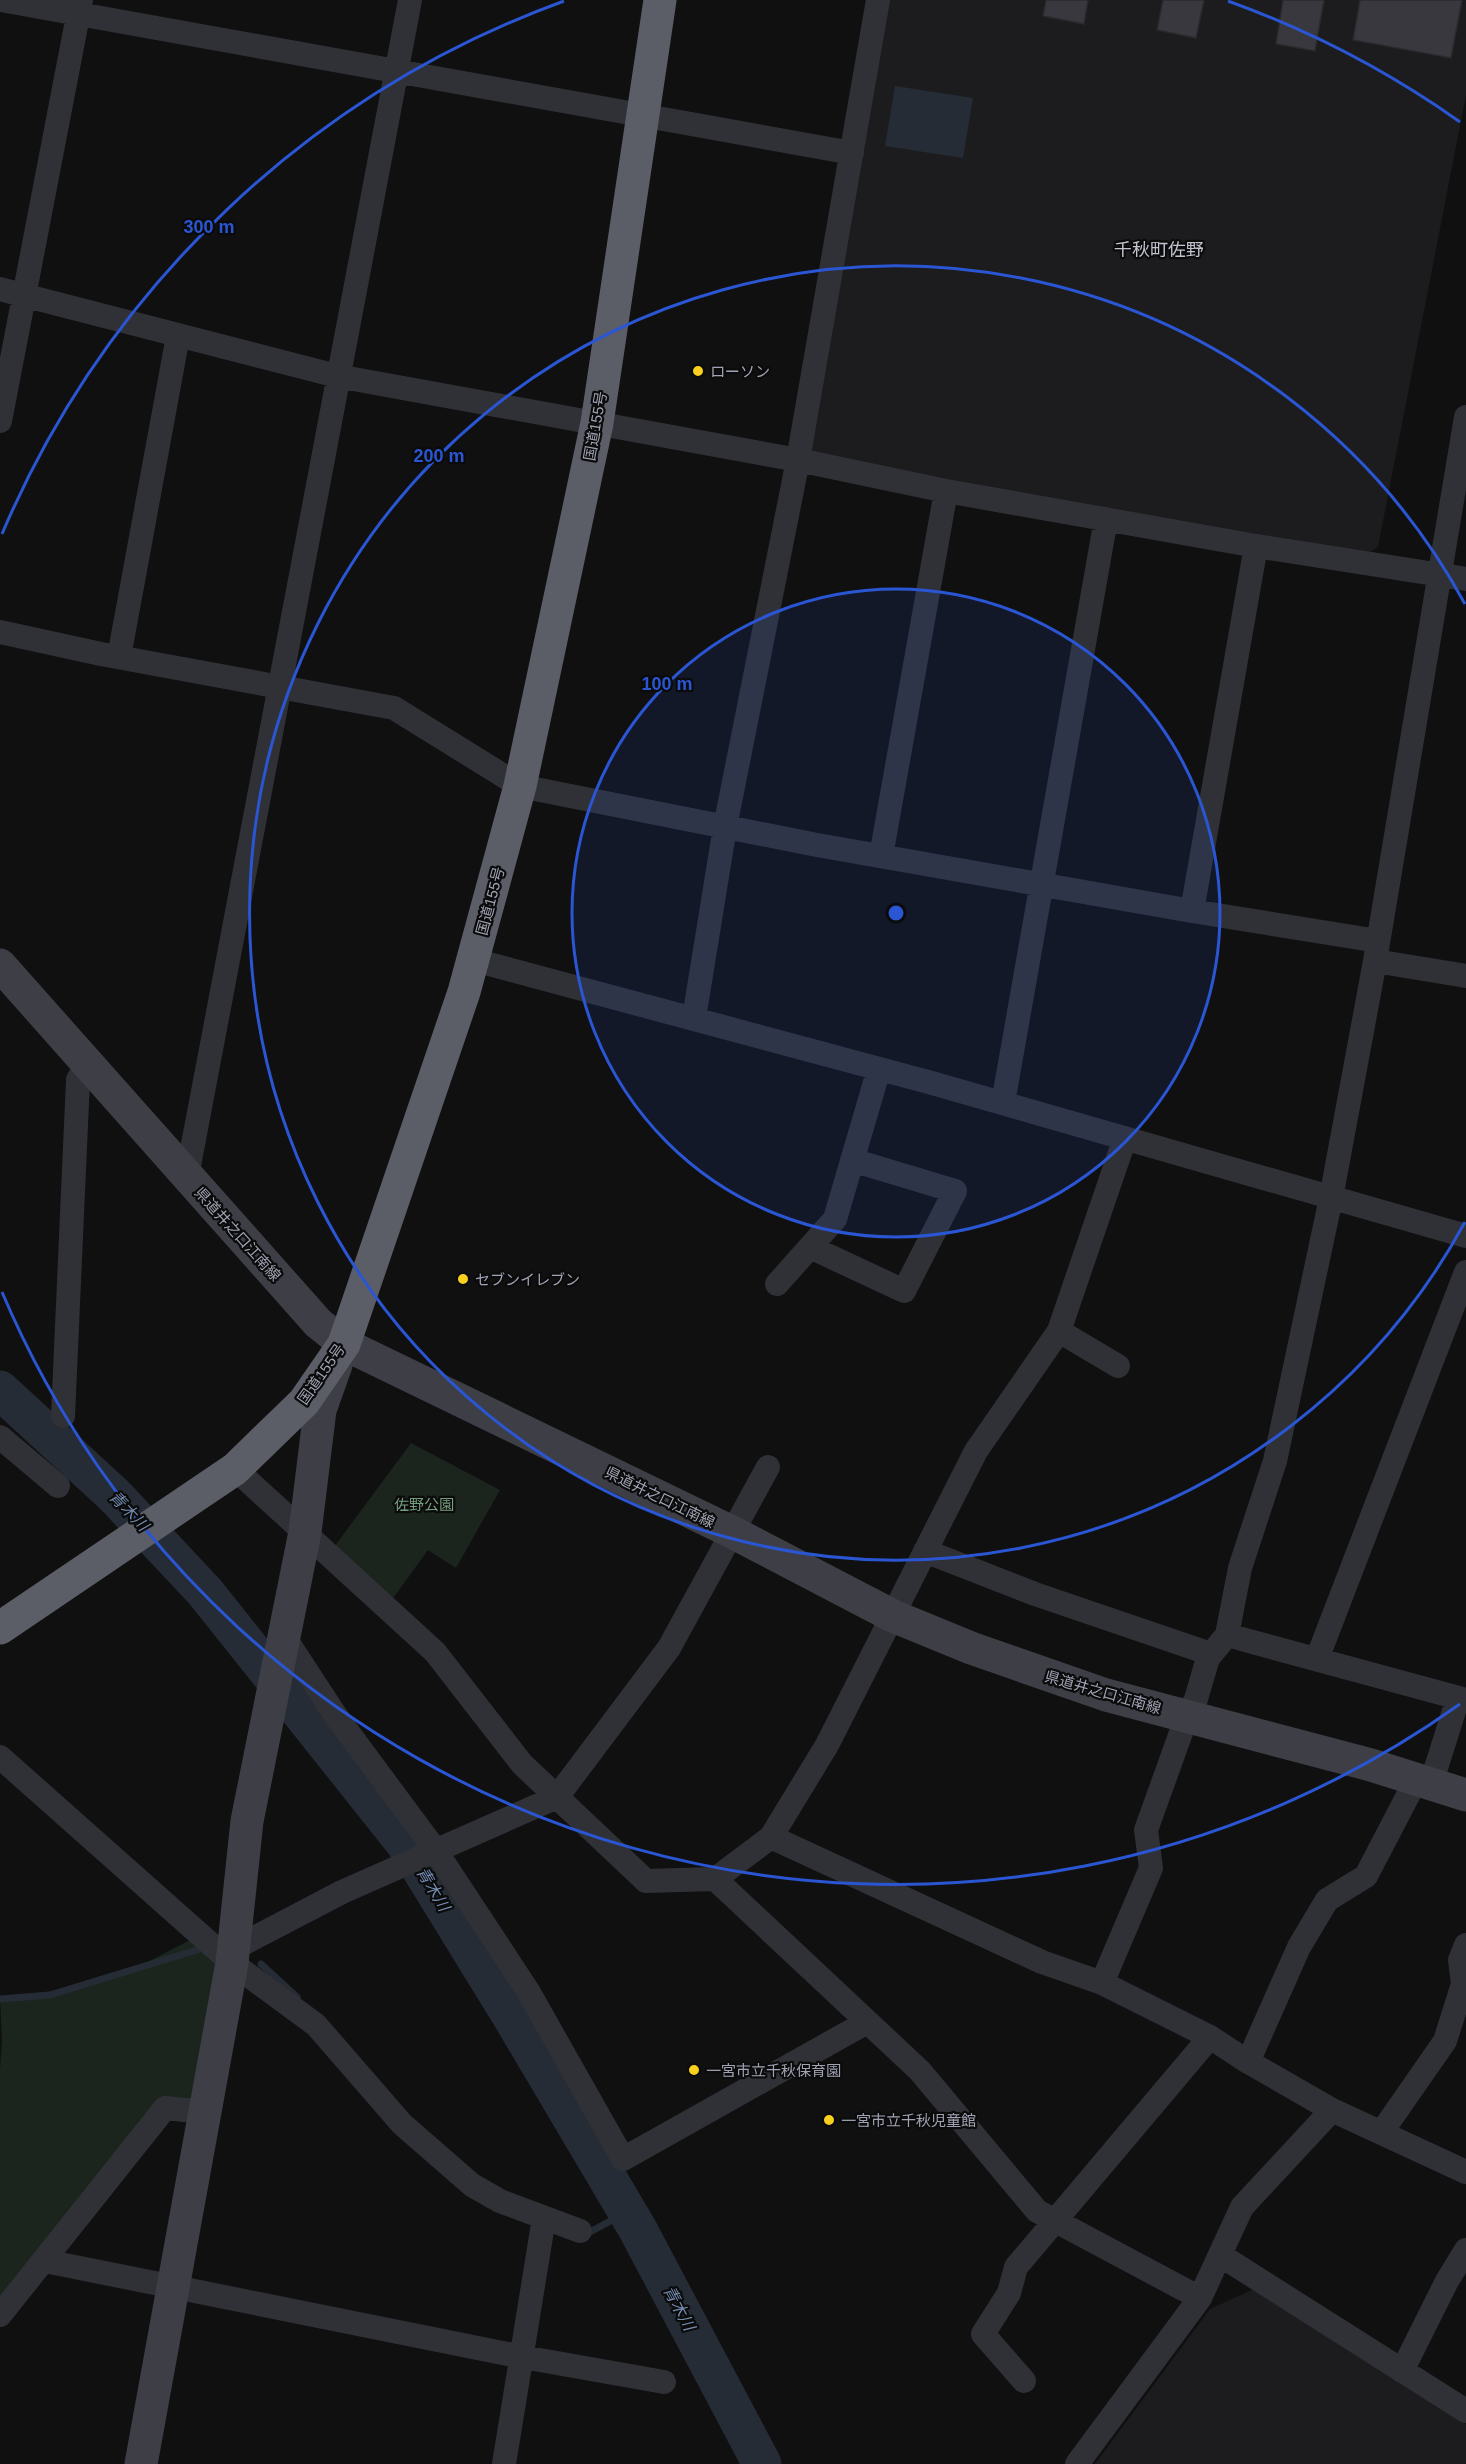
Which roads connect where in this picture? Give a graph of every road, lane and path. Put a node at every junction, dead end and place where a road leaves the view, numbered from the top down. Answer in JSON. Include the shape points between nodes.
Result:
{"nodes":[{"id":1,"x":1,"y":0,"type":"edge"},
{"id":2,"x":410,"y":0,"type":"edge"},
{"id":3,"x":660,"y":0,"type":"edge"},
{"id":4,"x":878,"y":0,"type":"edge"},
{"id":5,"x":80,"y":7,"type":"edge"},
{"id":6,"x":396,"y":72,"type":"junction"},
{"id":7,"x":643,"y":114,"type":"junction"},
{"id":8,"x":852,"y":153,"type":"junction"},
{"id":9,"x":0,"y":289,"type":"edge"},
{"id":10,"x":25,"y":296,"type":"junction"},
{"id":11,"x":178,"y":336,"type":"junction"},
{"id":12,"x":337,"y":376,"type":"junction"},
{"id":13,"x":1466,"y":417,"type":"edge"},
{"id":14,"x":0,"y":422,"type":"edge"},
{"id":15,"x":597,"y":423,"type":"junction"},
{"id":16,"x":798,"y":460,"type":"junction"},
{"id":17,"x":946,"y":491,"type":"junction"},
{"id":18,"x":1106,"y":519,"type":"junction"},
{"id":19,"x":1256,"y":546,"type":"junction"},
{"id":20,"x":1440,"y":574,"type":"junction"},
{"id":21,"x":1466,"y":579,"type":"edge"},
{"id":22,"x":0,"y":632,"type":"edge"},
{"id":23,"x":119,"y":657,"type":"junction"},
{"id":24,"x":280,"y":686,"type":"junction"},
{"id":25,"x":520,"y":786,"type":"junction"},
{"id":26,"x":725,"y":827,"type":"junction"},
{"id":27,"x":881,"y":856,"type":"junction"},
{"id":28,"x":1042,"y":884,"type":"junction"},
{"id":29,"x":1192,"y":911,"type":"junction"},
{"id":30,"x":1377,"y":951,"type":"junction"},
{"id":31,"x":474,"y":960,"type":"junction"},
{"id":32,"x":0,"y":965,"type":"edge"},
{"id":33,"x":1466,"y":976,"type":"edge"},
{"id":34,"x":694,"y":1018,"type":"junction"},
{"id":35,"x":87,"y":1064,"type":"junction"},
{"id":36,"x":879,"y":1069,"type":"junction"},
{"id":37,"x":1003,"y":1103,"type":"junction"},
{"id":38,"x":1125,"y":1138,"type":"junction"},
{"id":39,"x":852,"y":1160,"type":"junction"},
{"id":40,"x":187,"y":1176,"type":"junction"},
{"id":41,"x":1331,"y":1198,"type":"junction"},
{"id":42,"x":1466,"y":1236,"type":"edge"},
{"id":43,"x":810,"y":1247,"type":"junction"},
{"id":44,"x":1466,"y":1272,"type":"edge"},
{"id":45,"x":777,"y":1284,"type":"dead end"},
{"id":46,"x":1059,"y":1331,"type":"junction"},
{"id":47,"x":344,"y":1344,"type":"junction"},
{"id":48,"x":1118,"y":1366,"type":"dead end"},
{"id":49,"x":63,"y":1416,"type":"dead end"},
{"id":50,"x":0,"y":1437,"type":"edge"},
{"id":51,"x":768,"y":1467,"type":"dead end"},
{"id":52,"x":235,"y":1469,"type":"junction"},
{"id":53,"x":58,"y":1486,"type":"dead end"},
{"id":54,"x":305,"y":1532,"type":"junction"},
{"id":55,"x":734,"y":1533,"type":"junction"},
{"id":56,"x":925,"y":1551,"type":"junction"},
{"id":57,"x":893,"y":1616,"type":"junction"},
{"id":58,"x":0,"y":1628,"type":"edge"},
{"id":59,"x":1227,"y":1635,"type":"junction"},
{"id":60,"x":284,"y":1644,"type":"junction"},
{"id":61,"x":1211,"y":1654,"type":"junction"},
{"id":62,"x":1317,"y":1659,"type":"junction"},
{"id":63,"x":1462,"y":1699,"type":"edge"},
{"id":64,"x":1188,"y":1716,"type":"junction"},
{"id":65,"x":0,"y":1757,"type":"edge"},
{"id":66,"x":1423,"y":1782,"type":"junction"},
{"id":67,"x":1466,"y":1796,"type":"edge"},
{"id":68,"x":557,"y":1797,"type":"junction"},
{"id":69,"x":771,"y":1837,"type":"junction"},
{"id":70,"x":436,"y":1851,"type":"junction"},
{"id":71,"x":715,"y":1879,"type":"junction"},
{"id":72,"x":1466,"y":1945,"type":"edge"},
{"id":73,"x":232,"y":1956,"type":"junction"},
{"id":74,"x":1102,"y":1983,"type":"junction"},
{"id":75,"x":867,"y":2022,"type":"junction"},
{"id":76,"x":1210,"y":2037,"type":"junction"},
{"id":77,"x":1248,"y":2062,"type":"junction"},
{"id":78,"x":1332,"y":2110,"type":"junction"},
{"id":79,"x":205,"y":2112,"type":"junction"},
{"id":80,"x":1382,"y":2133,"type":"junction"},
{"id":81,"x":1466,"y":2172,"type":"edge"},
{"id":82,"x":544,"y":2218,"type":"junction"},
{"id":83,"x":1057,"y":2221,"type":"junction"},
{"id":84,"x":580,"y":2231,"type":"dead end"},
{"id":85,"x":1466,"y":2250,"type":"edge"},
{"id":86,"x":1220,"y":2255,"type":"junction"},
{"id":87,"x":45,"y":2261,"type":"junction"},
{"id":88,"x":173,"y":2288,"type":"junction"},
{"id":89,"x":1200,"y":2298,"type":"junction"},
{"id":90,"x":0,"y":2315,"type":"edge"},
{"id":91,"x":523,"y":2357,"type":"junction"},
{"id":92,"x":1402,"y":2371,"type":"junction"},
{"id":93,"x":1024,"y":2381,"type":"dead end"},
{"id":94,"x":664,"y":2382,"type":"dead end"},
{"id":95,"x":1466,"y":2411,"type":"edge"},
{"id":96,"x":141,"y":2464,"type":"edge"},
{"id":97,"x":504,"y":2464,"type":"edge"},
{"id":98,"x":1077,"y":2464,"type":"edge"}],
"edges":[{"from":1,"to":5,"type":"street"},
{"from":2,"to":6,"type":"street"},
{"from":3,"to":7,"type":"highway","name":"国道155号"},
{"from":4,"to":8,"type":"street"},
{"from":5,"to":6,"type":"street"},
{"from":5,"to":10,"type":"street"},
{"from":6,"to":7,"type":"street"},
{"from":6,"to":12,"type":"street"},
{"from":7,"to":8,"type":"street"},
{"from":7,"to":15,"type":"highway","name":"国道155号"},
{"from":8,"to":16,"type":"street"},
{"from":9,"to":10,"type":"street"},
{"from":10,"to":11,"type":"street"},
{"from":10,"to":14,"type":"street"},
{"from":11,"to":12,"type":"street"},
{"from":11,"to":23,"type":"street"},
{"from":12,"to":15,"type":"street"},
{"from":12,"to":24,"type":"street"},
{"from":13,"to":20,"type":"street"},
{"from":15,"to":16,"type":"street"},
{"from":15,"to":25,"type":"highway","name":"国道155号"},
{"from":16,"to":17,"type":"street"},
{"from":16,"to":26,"type":"street"},
{"from":17,"to":18,"type":"street"},
{"from":17,"to":27,"type":"street"},
{"from":18,"to":19,"type":"street"},
{"from":18,"to":28,"type":"street"},
{"from":19,"to":20,"type":"street"},
{"from":19,"to":29,"type":"street"},
{"from":20,"to":21,"type":"street"},
{"from":20,"to":30,"type":"street"},
{"from":22,"to":23,"type":"street"},
{"from":23,"to":24,"type":"street"},
{"from":24,"to":25,"type":"street","via":[[394,708]]},
{"from":24,"to":40,"type":"street"},
{"from":25,"to":26,"type":"street"},
{"from":25,"to":31,"type":"highway","name":"国道155号"},
{"from":26,"to":27,"type":"street"},
{"from":26,"to":34,"type":"street"},
{"from":27,"to":28,"type":"street"},
{"from":28,"to":29,"type":"street"},
{"from":28,"to":37,"type":"street"},
{"from":29,"to":30,"type":"street"},
{"from":30,"to":33,"type":"street"},
{"from":30,"to":41,"type":"street"},
{"from":31,"to":34,"type":"street"},
{"from":31,"to":47,"type":"highway","name":"国道155号"},
{"from":32,"to":35,"type":"main road","name":"県道井之口江南線"},
{"from":34,"to":36,"type":"street"},
{"from":35,"to":40,"type":"main road","name":"県道井之口江南線"},
{"from":35,"to":49,"type":"street","via":[[78,1080]]},
{"from":36,"to":37,"type":"street"},
{"from":36,"to":39,"type":"street"},
{"from":37,"to":38,"type":"street"},
{"from":38,"to":41,"type":"street"},
{"from":38,"to":46,"type":"street"},
{"from":39,"to":43,"type":"street","via":[[835,1219]]},
{"from":39,"to":43,"type":"street","via":[[955,1191],[904,1291]]},
{"from":40,"to":47,"type":"main road","name":"県道井之口江南線","via":[[318,1323]]},
{"from":41,"to":42,"type":"street"},
{"from":41,"to":59,"type":"street","via":[[1275,1461],[1240,1568]]},
{"from":43,"to":45,"type":"street"},
{"from":44,"to":62,"type":"street"},
{"from":46,"to":48,"type":"street"},
{"from":46,"to":56,"type":"street","via":[[976,1451]]},
{"from":47,"to":52,"type":"highway","name":"国道155号","via":[[304,1402]]},
{"from":47,"to":54,"type":"main road","via":[[320,1410]]},
{"from":47,"to":55,"type":"main road","name":"県道井之口江南線"},
{"from":50,"to":53,"type":"street"},
{"from":51,"to":55,"type":"street"},
{"from":52,"to":54,"type":"street"},
{"from":52,"to":58,"type":"highway","name":"国道155号"},
{"from":54,"to":60,"type":"main road"},
{"from":54,"to":68,"type":"street","via":[[435,1652],[522,1764]]},
{"from":55,"to":57,"type":"main road","name":"県道井之口江南線"},
{"from":55,"to":68,"type":"street","via":[[669,1648]]},
{"from":56,"to":57,"type":"street"},
{"from":56,"to":61,"type":"street","via":[[1035,1594]]},
{"from":57,"to":64,"type":"main road","name":"県道井之口江南線","via":[[1024,1668]]},
{"from":57,"to":69,"type":"street","via":[[826,1745]]},
{"from":59,"to":61,"type":"street"},
{"from":59,"to":62,"type":"street"},
{"from":60,"to":70,"type":"street"},
{"from":60,"to":73,"type":"main road","via":[[248,1821]]},
{"from":61,"to":64,"type":"street"},
{"from":62,"to":63,"type":"street"},
{"from":63,"to":66,"type":"street"},
{"from":64,"to":66,"type":"main road","name":"県道井之口江南線"},
{"from":64,"to":74,"type":"street","via":[[1146,1830],[1151,1868]]},
{"from":65,"to":73,"type":"street"},
{"from":66,"to":67,"type":"main road","name":"県道井之口江南線"},
{"from":66,"to":77,"type":"street","via":[[1366,1876],[1327,1900],[1299,1947]]},
{"from":68,"to":70,"type":"street"},
{"from":68,"to":71,"type":"street","via":[[646,1881]]},
{"from":69,"to":71,"type":"street"},
{"from":69,"to":74,"type":"street","via":[[1042,1962]]},
{"from":70,"to":73,"type":"street","via":[[342,1892]]},
{"from":70,"to":75,"type":"street","via":[[528,1991],[623,2159]]},
{"from":71,"to":75,"type":"street"},
{"from":72,"to":80,"type":"street","via":[[1460,1960],[1464,1984],[1445,2041]]},
{"from":73,"to":79,"type":"main road"},
{"from":73,"to":82,"type":"street","via":[[316,2025],[402,2124],[472,2185]]},
{"from":74,"to":76,"type":"street"},
{"from":75,"to":83,"type":"street","via":[[920,2071],[1037,2211]]},
{"from":76,"to":77,"type":"street"},
{"from":76,"to":83,"type":"street"},
{"from":77,"to":78,"type":"street"},
{"from":78,"to":80,"type":"street"},
{"from":78,"to":86,"type":"street","via":[[1242,2207]]},
{"from":79,"to":87,"type":"street","via":[[165,2108]]},
{"from":79,"to":88,"type":"main road"},
{"from":80,"to":81,"type":"street"},
{"from":82,"to":84,"type":"street"},
{"from":82,"to":91,"type":"street"},
{"from":83,"to":89,"type":"street"},
{"from":83,"to":93,"type":"street","via":[[1016,2267],[1009,2293],[983,2334]]},
{"from":85,"to":92,"type":"street"},
{"from":86,"to":89,"type":"street"},
{"from":86,"to":92,"type":"street"},
{"from":87,"to":88,"type":"street"},
{"from":87,"to":90,"type":"street"},
{"from":88,"to":91,"type":"street"},
{"from":88,"to":96,"type":"main road"},
{"from":89,"to":98,"type":"street"},
{"from":91,"to":94,"type":"street"},
{"from":91,"to":97,"type":"street"},
{"from":92,"to":95,"type":"street"}]}
